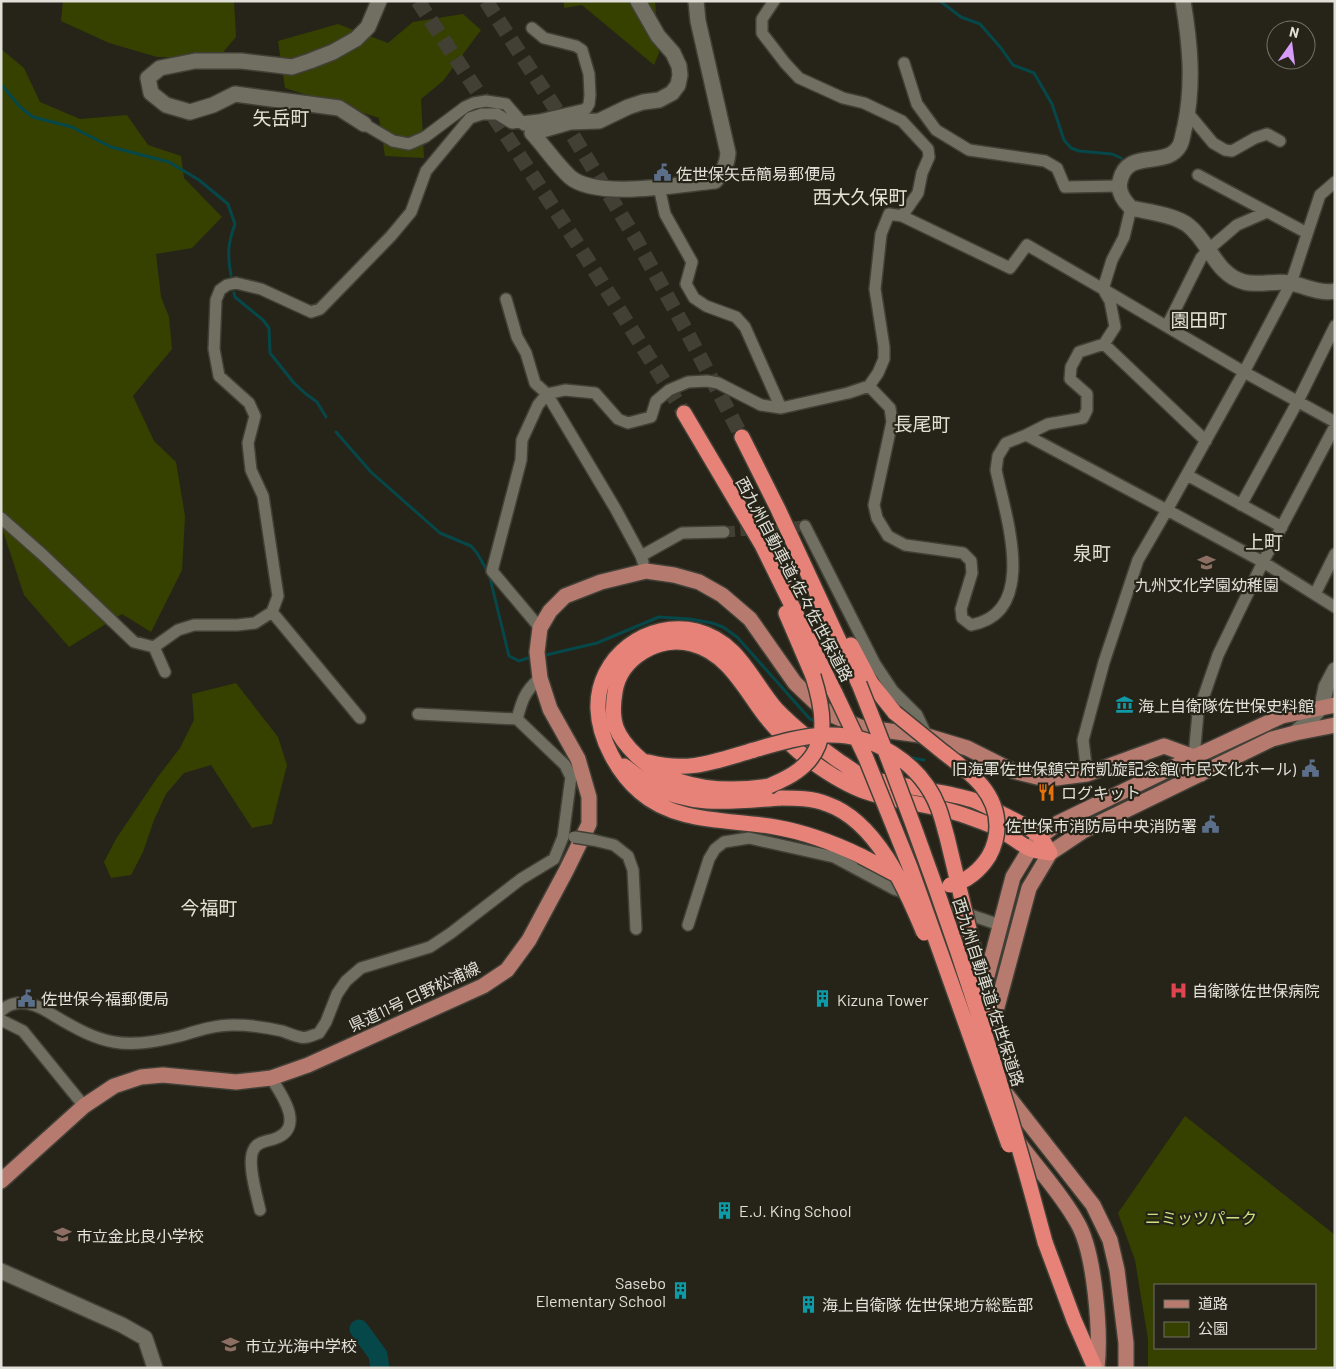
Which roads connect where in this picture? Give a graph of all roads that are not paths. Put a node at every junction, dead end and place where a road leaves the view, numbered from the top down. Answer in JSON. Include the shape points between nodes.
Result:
{"nodes":[{"id":1,"x":379,"y":1,"type":"edge"},
{"id":2,"x":638,"y":1,"type":"edge"},
{"id":3,"x":696,"y":1,"type":"edge"},
{"id":4,"x":774,"y":1,"type":"edge"},
{"id":5,"x":1183,"y":1,"type":"edge"},
{"id":6,"x":532,"y":28,"type":"dead end"},
{"id":7,"x":904,"y":63,"type":"dead end"},
{"id":8,"x":1188,"y":113,"type":"junction"},
{"id":9,"x":521,"y":122,"type":"junction"},
{"id":10,"x":364,"y":124,"type":"joint"},
{"id":11,"x":532,"y":133,"type":"junction"},
{"id":12,"x":1280,"y":141,"type":"dead end"},
{"id":13,"x":1198,"y":175,"type":"dead end"},
{"id":14,"x":1335,"y":182,"type":"edge"},
{"id":15,"x":1119,"y":186,"type":"junction"},
{"id":16,"x":659,"y":187,"type":"junction"},
{"id":17,"x":1131,"y":208,"type":"junction"},
{"id":18,"x":1267,"y":212,"type":"junction"},
{"id":19,"x":902,"y":216,"type":"junction"},
{"id":20,"x":1307,"y":233,"type":"junction"},
{"id":21,"x":1208,"y":249,"type":"junction"},
{"id":22,"x":1291,"y":283,"type":"junction"},
{"id":23,"x":1103,"y":289,"type":"junction"},
{"id":24,"x":1335,"y":291,"type":"edge"},
{"id":25,"x":506,"y":298,"type":"dead end"},
{"id":26,"x":1166,"y":326,"type":"junction"},
{"id":27,"x":1335,"y":326,"type":"edge"},
{"id":28,"x":1104,"y":344,"type":"junction"},
{"id":29,"x":1244,"y":372,"type":"junction"},
{"id":30,"x":869,"y":386,"type":"junction"},
{"id":31,"x":547,"y":394,"type":"junction"},
{"id":32,"x":1298,"y":401,"type":"junction"},
{"id":33,"x":781,"y":408,"type":"junction"},
{"id":34,"x":684,"y":413,"type":"tunnel mouth"},
{"id":35,"x":1335,"y":422,"type":"edge"},
{"id":36,"x":1335,"y":426,"type":"edge"},
{"id":37,"x":1026,"y":435,"type":"junction"},
{"id":38,"x":742,"y":437,"type":"tunnel mouth"},
{"id":39,"x":1206,"y":441,"type":"junction"},
{"id":40,"x":704,"y":446,"type":"junction"},
{"id":41,"x":1187,"y":475,"type":"junction"},
{"id":42,"x":1241,"y":504,"type":"junction"},
{"id":43,"x":778,"y":509,"type":"junction"},
{"id":44,"x":1167,"y":510,"type":"junction"},
{"id":45,"x":1,"y":518,"type":"edge"},
{"id":46,"x":805,"y":526,"type":"dead end"},
{"id":47,"x":1282,"y":527,"type":"junction"},
{"id":48,"x":724,"y":532,"type":"tunnel mouth"},
{"id":49,"x":1335,"y":554,"type":"edge"},
{"id":50,"x":1264,"y":562,"type":"junction"},
{"id":51,"x":643,"y":564,"type":"junction"},
{"id":52,"x":1315,"y":594,"type":"junction"},
{"id":53,"x":1335,"y":607,"type":"edge"},
{"id":54,"x":272,"y":612,"type":"junction"},
{"id":55,"x":540,"y":628,"type":"junction"},
{"id":56,"x":154,"y":646,"type":"junction"},
{"id":57,"x":1335,"y":670,"type":"edge"},
{"id":58,"x":165,"y":672,"type":"dead end"},
{"id":59,"x":540,"y":678,"type":"junction"},
{"id":60,"x":1331,"y":708,"type":"edge"},
{"id":61,"x":418,"y":714,"type":"dead end"},
{"id":62,"x":1335,"y":716,"type":"edge"},
{"id":63,"x":360,"y":718,"type":"dead end"},
{"id":64,"x":516,"y":719,"type":"junction"},
{"id":65,"x":1310,"y":720,"type":"junction"},
{"id":66,"x":1265,"y":724,"type":"junction"},
{"id":67,"x":1335,"y":725,"type":"edge"},
{"id":68,"x":1295,"y":733,"type":"junction"},
{"id":69,"x":927,"y":736,"type":"junction"},
{"id":70,"x":888,"y":757,"type":"joint"},
{"id":71,"x":1194,"y":757,"type":"junction"},
{"id":72,"x":614,"y":759,"type":"junction"},
{"id":73,"x":642,"y":760,"type":"junction"},
{"id":74,"x":868,"y":764,"type":"joint"},
{"id":75,"x":1087,"y":774,"type":"junction"},
{"id":76,"x":1201,"y":774,"type":"junction"},
{"id":77,"x":1040,"y":836,"type":"junction"},
{"id":78,"x":569,"y":837,"type":"junction"},
{"id":79,"x":1030,"y":849,"type":"junction"},
{"id":80,"x":1050,"y":853,"type":"junction"},
{"id":81,"x":1000,"y":925,"type":"junction"},
{"id":82,"x":688,"y":926,"type":"dead end"},
{"id":83,"x":636,"y":929,"type":"dead end"},
{"id":84,"x":1,"y":1011,"type":"edge"},
{"id":85,"x":1,"y":1020,"type":"edge"},
{"id":86,"x":271,"y":1078,"type":"junction"},
{"id":87,"x":991,"y":1093,"type":"junction"},
{"id":88,"x":84,"y":1106,"type":"junction"},
{"id":89,"x":1021,"y":1151,"type":"junction"},
{"id":90,"x":1,"y":1181,"type":"edge"},
{"id":91,"x":260,"y":1210,"type":"dead end"},
{"id":92,"x":1045,"y":1242,"type":"junction"},
{"id":93,"x":1,"y":1271,"type":"edge"},
{"id":94,"x":155,"y":1368,"type":"edge"},
{"id":95,"x":1096,"y":1368,"type":"edge"},
{"id":96,"x":1126,"y":1368,"type":"edge"}],
"edges":[{"from":1,"to":10,"type":"street","via":[[368,27],[356,38],[333,52],[292,67],[241,61],[195,61],[160,68],[148,78],[151,93],[166,105],[190,112],[235,94],[339,108]]},
{"from":2,"to":11,"type":"street","via":[[679,66],[678,84],[672,92],[659,100],[628,107],[600,120],[570,122]]},
{"from":3,"to":16,"type":"street","via":[[728,153],[727,164],[715,181]]},
{"from":4,"to":19,"type":"street","via":[[762,19],[762,33],[799,78],[843,98],[864,102],[902,121],[928,150],[918,192]]},
{"from":5,"to":8,"type":"street","via":[[1191,56]]},
{"from":6,"to":9,"type":"street","via":[[544,38],[582,50],[589,74],[589,104],[586,109]]},
{"from":7,"to":15,"type":"street","via":[[917,104],[936,130],[969,150],[1045,161],[1057,168],[1065,187]]},
{"from":8,"to":12,"type":"street","via":[[1213,142],[1225,150],[1232,151],[1267,134]]},
{"from":8,"to":15,"type":"street","via":[[1180,145],[1163,157],[1138,160],[1127,166]]},
{"from":9,"to":10,"type":"street","via":[[506,104],[486,101],[465,107],[409,144],[393,142]]},
{"from":9,"to":11,"type":"street"},
{"from":9,"to":54,"type":"street","via":[[512,123],[497,114],[470,118],[426,171],[411,212],[320,310],[311,312],[261,289],[236,283],[220,290],[216,300],[214,349],[219,376],[249,403],[255,416],[248,443],[251,470],[264,496],[277,579],[278,596]]},
{"from":11,"to":16,"type":"street","via":[[571,178],[586,185],[613,190]]},
{"from":13,"to":18,"type":"street"},
{"from":14,"to":20,"type":"street","via":[[1320,195]]},
{"from":15,"to":17,"type":"street"},
{"from":16,"to":33,"type":"street","via":[[665,214],[692,262],[686,284],[694,298],[736,317],[745,328]]},
{"from":17,"to":21,"type":"street","via":[[1181,221],[1191,227]]},
{"from":17,"to":23,"type":"street","via":[[1124,237],[1112,260]]},
{"from":18,"to":20,"type":"street"},
{"from":18,"to":21,"type":"street","via":[[1237,225]]},
{"from":19,"to":23,"type":"street","via":[[1010,268],[1027,245]]},
{"from":19,"to":30,"type":"street","via":[[889,214],[881,234],[875,289],[884,359]]},
{"from":20,"to":22,"type":"street"},
{"from":21,"to":22,"type":"street","via":[[1223,270],[1245,283]]},
{"from":21,"to":26,"type":"street"},
{"from":22,"to":24,"type":"street","via":[[1325,293]]},
{"from":22,"to":29,"type":"street"},
{"from":23,"to":26,"type":"street"},
{"from":23,"to":28,"type":"street","via":[[1110,300],[1114,327]]},
{"from":25,"to":31,"type":"street","via":[[535,383]]},
{"from":26,"to":29,"type":"street"},
{"from":27,"to":32,"type":"street"},
{"from":28,"to":37,"type":"street","via":[[1078,352],[1071,367],[1070,379],[1087,394],[1084,418],[1048,424]]},
{"from":28,"to":39,"type":"street"},
{"from":29,"to":32,"type":"street"},
{"from":29,"to":39,"type":"street"},
{"from":30,"to":33,"type":"street"},
{"from":30,"to":37,"type":"street","via":[[890,408],[892,422],[874,505],[878,518],[888,536],[905,545],[963,552],[972,561],[972,573],[961,609],[962,618],[971,625],[984,622],[1006,602],[1014,555],[996,470],[998,456],[1006,443]]},
{"from":31,"to":33,"type":"street","via":[[565,390],[594,393],[618,419],[628,423],[650,417],[656,401],[669,390],[688,382],[718,383],[762,405]]},
{"from":31,"to":51,"type":"street","via":[[615,508]]},
{"from":31,"to":55,"type":"street","via":[[522,440],[520,460],[492,571]]},
{"from":32,"to":35,"type":"street"},
{"from":32,"to":42,"type":"street"},
{"from":34,"to":40,"type":"highway","name":"西九州自動車道;佐々佐世保道路"},
{"from":36,"to":47,"type":"street"},
{"from":37,"to":44,"type":"street"},
{"from":38,"to":43,"type":"highway","name":"西九州自動車道;佐々佐世保道路"},
{"from":39,"to":41,"type":"street"},
{"from":40,"to":73,"type":"highway","bridge":true,"via":[[728,502],[782,603],[813,676],[823,717],[820,736],[814,755],[797,772],[768,786],[743,790],[715,790],[688,784],[662,776]]},
{"from":40,"to":74,"type":"highway","name":"西九州自動車道;佐々佐世保道路","bridge":true,"via":[[762,545]]},
{"from":41,"to":42,"type":"street"},
{"from":41,"to":44,"type":"street"},
{"from":42,"to":47,"type":"street"},
{"from":43,"to":70,"type":"highway","name":"西九州自動車道;佐々佐世保道路","bridge":true},
{"from":43,"to":72,"type":"highway","bridge":true,"via":[[871,683],[895,714],[981,783],[993,801],[997,832],[992,851],[983,865],[968,878],[954,884],[917,883],[834,843],[776,827],[708,820],[668,809],[641,794]]},
{"from":44,"to":50,"type":"street"},
{"from":44,"to":75,"type":"street","via":[[1138,560],[1104,662],[1083,740]]},
{"from":45,"to":56,"type":"street","via":[[134,642]]},
{"from":46,"to":69,"type":"street","via":[[875,664],[893,691],[917,715]]},
{"from":47,"to":50,"type":"street"},
{"from":48,"to":51,"type":"street","via":[[682,533]]},
{"from":49,"to":52,"type":"street"},
{"from":50,"to":52,"type":"street"},
{"from":50,"to":71,"type":"street","via":[[1218,655],[1198,713]]},
{"from":51,"to":55,"type":"main road","name":"県道11号 日野松浦線","via":[[565,596],[550,611]]},
{"from":51,"to":69,"type":"main road","name":"県道11号 日野松浦線","via":[[699,582],[722,595],[750,619],[796,682],[832,715],[860,727]]},
{"from":52,"to":53,"type":"street"},
{"from":54,"to":56,"type":"street","via":[[255,623],[194,625],[178,630]]},
{"from":54,"to":63,"type":"street"},
{"from":55,"to":59,"type":"main road","name":"県道11号 日野松浦線","via":[[537,652]]},
{"from":56,"to":58,"type":"street"},
{"from":57,"to":60,"type":"street","via":[[1326,687]]},
{"from":59,"to":64,"type":"street","via":[[529,688]]},
{"from":59,"to":86,"type":"main road","name":"県道11号 日野松浦線","via":[[550,708],[578,759],[589,797],[589,824],[529,940],[507,970],[483,986],[308,1065]]},
{"from":60,"to":65,"type":"street"},
{"from":60,"to":66,"type":"main road","via":[[1282,716]]},
{"from":61,"to":64,"type":"street"},
{"from":62,"to":65,"type":"main road"},
{"from":64,"to":78,"type":"street","via":[[565,765],[571,777]]},
{"from":65,"to":66,"type":"main road"},
{"from":65,"to":68,"type":"street"},
{"from":66,"to":71,"type":"main road"},
{"from":67,"to":68,"type":"main road"},
{"from":68,"to":76,"type":"main road","via":[[1272,739]]},
{"from":69,"to":75,"type":"main road","name":"県道11号 日野松浦線","via":[[967,748],[1013,771],[1037,777]]},
{"from":70,"to":89,"type":"highway","name":"西九州自動車道;佐世保道路","bridge":true,"via":[[950,925]]},
{"from":71,"to":75,"type":"main road","name":"県道11号 日野松浦線","via":[[1164,746]]},
{"from":71,"to":76,"type":"main road"},
{"from":71,"to":77,"type":"main road"},
{"from":72,"to":77,"type":"highway","via":[[602,733],[598,708],[600,690],[612,663],[637,638],[676,628],[695,631],[711,636],[746,665],[776,708],[810,741],[863,776],[973,800]]},
{"from":72,"to":87,"type":"highway","bridge":true,"via":[[650,785],[695,801],[713,803],[801,798],[827,804],[852,817],[889,861],[919,921]]},
{"from":73,"to":79,"type":"highway","via":[[623,742],[614,722],[616,686],[624,670],[645,650],[675,642],[692,644],[720,659],[776,730],[802,754],[836,777],[889,799],[950,811],[989,824]]},
{"from":73,"to":89,"type":"highway","bridge":true,"via":[[684,768],[797,738],[826,735],[849,736],[879,745],[912,768],[938,806],[947,837]]},
{"from":74,"to":87,"type":"highway","name":"西九州自動車道;佐世保道路","bridge":true,"via":[[910,867]]},
{"from":76,"to":80,"type":"main road","via":[[1083,831]]},
{"from":77,"to":79,"type":"main road"},
{"from":77,"to":80,"type":"highway"},
{"from":78,"to":83,"type":"street","bridge":true,"via":[[614,844],[628,856],[633,870]]},
{"from":78,"to":84,"type":"street","via":[[554,859],[521,879],[430,947],[361,968],[337,994],[319,1033],[308,1037],[233,1025],[148,1043],[128,1044],[110,1042],[76,1029],[28,1003],[13,1003]]},
{"from":79,"to":80,"type":"highway"},
{"from":79,"to":81,"type":"main road","via":[[1013,877]]},
{"from":80,"to":96,"type":"main road","via":[[1029,888],[992,1022],[992,1051],[1003,1091],[1093,1205],[1110,1240],[1117,1270]]},
{"from":81,"to":82,"type":"street","via":[[894,888],[834,857],[749,838],[724,842],[715,849]]},
{"from":81,"to":95,"type":"main road","via":[[977,1019],[982,1089],[988,1102],[1078,1222],[1088,1247],[1092,1271],[1099,1347]]},
{"from":85,"to":88,"type":"street","via":[[23,1031]]},
{"from":86,"to":88,"type":"main road","name":"県道11号 日野松浦線","via":[[236,1082],[163,1075],[142,1077],[114,1086]]},
{"from":86,"to":91,"type":"street","via":[[286,1102],[289,1125],[287,1132],[258,1144],[254,1149],[251,1163]]},
{"from":87,"to":92,"type":"highway","name":"西九州自動車道;佐世保道路","bridge":true},
{"from":88,"to":90,"type":"main road","name":"県道11号 日野松浦線"},
{"from":89,"to":92,"type":"highway","name":"西九州自動車道;佐世保道路","bridge":true},
{"from":92,"to":95,"type":"highway","name":"西九州自動車道;佐世保道路"},
{"from":93,"to":94,"type":"street","via":[[145,1338]]}]}
